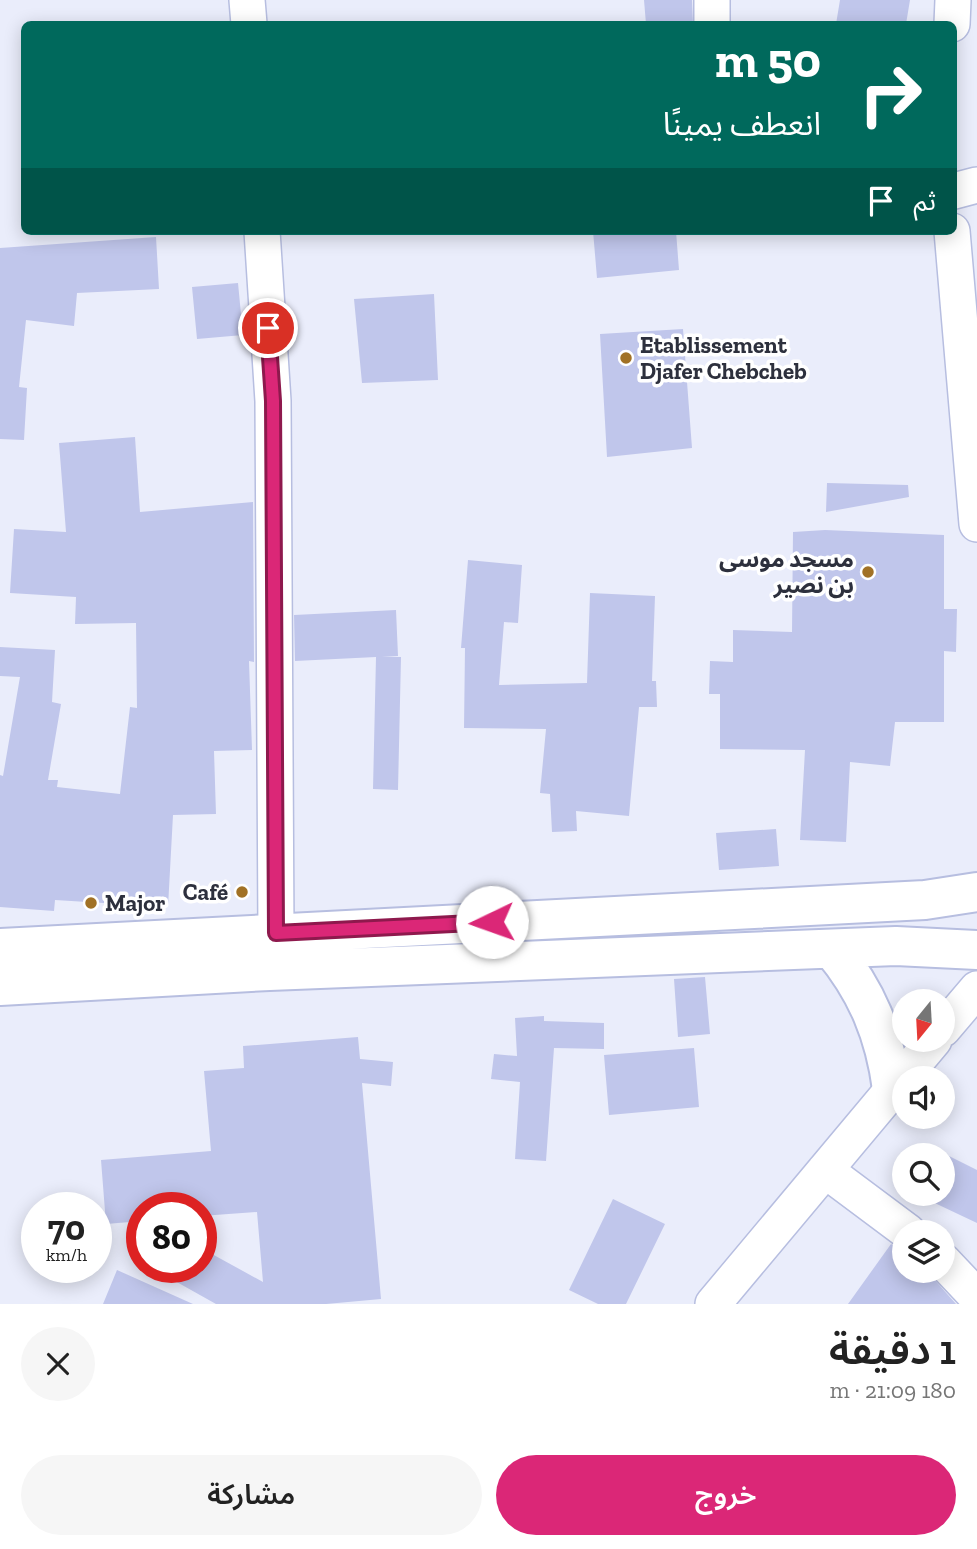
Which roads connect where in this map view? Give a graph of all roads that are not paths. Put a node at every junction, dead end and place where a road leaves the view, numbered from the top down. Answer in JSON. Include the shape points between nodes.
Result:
{"nodes":[{"id":1,"x":247,"y":0,"type":"edge"},
{"id":2,"x":953,"y":0,"type":"edge"},
{"id":3,"x":248,"y":21,"type":"edge"},
{"id":4,"x":952,"y":21,"type":"edge"},
{"id":5,"x":977,"y":185,"type":"edge"},
{"id":6,"x":957,"y":190,"type":"edge"},
{"id":7,"x":262,"y":235,"type":"edge"},
{"id":8,"x":952,"y":235,"type":"edge"},
{"id":9,"x":977,"y":524,"type":"edge"},
{"id":10,"x":977,"y":892,"type":"edge"},
{"id":11,"x":977,"y":906,"type":"edge"},
{"id":12,"x":276,"y":933,"type":"junction"},
{"id":13,"x":0,"y":948,"type":"edge"},
{"id":14,"x":977,"y":948,"type":"edge"},
{"id":15,"x":832,"y":949,"type":"junction"},
{"id":16,"x":0,"y":986,"type":"edge"},
{"id":17,"x":977,"y":989,"type":"edge"},
{"id":18,"x":956,"y":1014,"type":"edge"},
{"id":19,"x":924,"y":1052,"type":"edge"},
{"id":20,"x":912,"y":1066,"type":"edge"},
{"id":21,"x":892,"y":1089,"type":"joint"},
{"id":22,"x":825,"y":1170,"type":"junction"},
{"id":23,"x":892,"y":1220,"type":"edge"},
{"id":24,"x":955,"y":1274,"type":"edge"},
{"id":25,"x":977,"y":1297,"type":"edge"},
{"id":26,"x":713,"y":1304,"type":"edge"}],
"edges":[{"from":1,"to":3,"type":"street"},
{"from":2,"to":4,"type":"street"},
{"from":5,"to":6,"type":"street"},
{"from":7,"to":12,"type":"street","via":[[273,401]]},
{"from":8,"to":9,"type":"street"},
{"from":10,"to":12,"type":"highway","via":[[925,900]]},
{"from":11,"to":14,"type":"highway","via":[[971,925]]},
{"from":12,"to":13,"type":"highway"},
{"from":14,"to":15,"type":"highway"},
{"from":15,"to":16,"type":"highway"},
{"from":15,"to":21,"type":"highway","via":[[874,1014]]},
{"from":17,"to":18,"type":"street"},
{"from":19,"to":20,"type":"street"},
{"from":21,"to":22,"type":"street"},
{"from":22,"to":23,"type":"street"},
{"from":22,"to":26,"type":"street"},
{"from":24,"to":25,"type":"street"}]}
